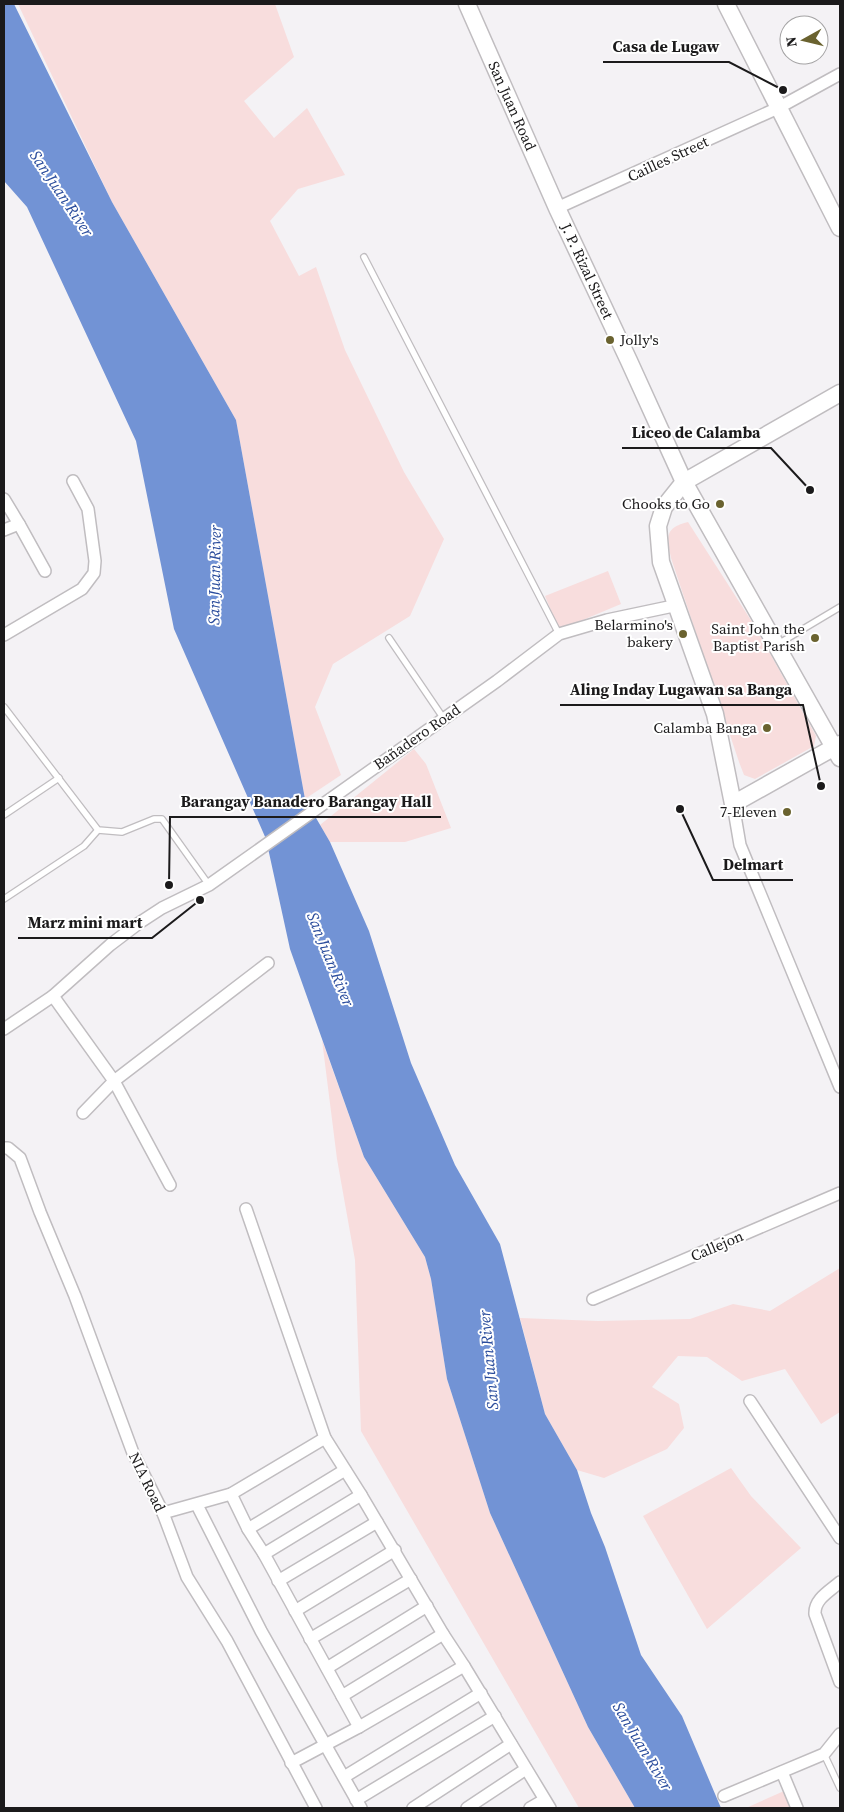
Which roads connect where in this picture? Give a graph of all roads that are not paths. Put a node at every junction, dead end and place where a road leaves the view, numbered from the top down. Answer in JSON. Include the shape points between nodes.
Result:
{"nodes":[{"id":1,"x":467,"y":4,"type":"edge"},
{"id":2,"x":726,"y":4,"type":"edge"},
{"id":3,"x":840,"y":74,"type":"edge"},
{"id":4,"x":778,"y":108,"type":"junction"},
{"id":5,"x":557,"y":208,"type":"junction"},
{"id":6,"x":840,"y":228,"type":"edge"},
{"id":7,"x":364,"y":257,"type":"dead end"},
{"id":8,"x":840,"y":394,"type":"edge"},
{"id":9,"x":74,"y":482,"type":"dead end"},
{"id":10,"x":684,"y":482,"type":"junction"},
{"id":11,"x":4,"y":499,"type":"edge"},
{"id":12,"x":19,"y":524,"type":"junction"},
{"id":13,"x":4,"y":530,"type":"edge"},
{"id":14,"x":45,"y":570,"type":"dead end"},
{"id":15,"x":678,"y":605,"type":"junction"},
{"id":16,"x":840,"y":607,"type":"edge"},
{"id":17,"x":559,"y":634,"type":"junction"},
{"id":18,"x":4,"y":635,"type":"edge"},
{"id":19,"x":390,"y":638,"type":"dead end"},
{"id":20,"x":776,"y":645,"type":"junction"},
{"id":21,"x":4,"y":707,"type":"edge"},
{"id":22,"x":6,"y":714,"type":"edge"},
{"id":23,"x":444,"y":719,"type":"junction"},
{"id":24,"x":838,"y":750,"type":"edge"},
{"id":25,"x":59,"y":778,"type":"junction"},
{"id":26,"x":733,"y":804,"type":"junction"},
{"id":27,"x":4,"y":815,"type":"edge"},
{"id":28,"x":98,"y":830,"type":"junction"},
{"id":29,"x":209,"y":885,"type":"junction"},
{"id":30,"x":4,"y":899,"type":"edge"},
{"id":31,"x":268,"y":963,"type":"dead end"},
{"id":32,"x":53,"y":996,"type":"junction"},
{"id":33,"x":4,"y":1029,"type":"edge"},
{"id":34,"x":114,"y":1081,"type":"junction"},
{"id":35,"x":840,"y":1087,"type":"edge"},
{"id":36,"x":83,"y":1113,"type":"dead end"},
{"id":37,"x":4,"y":1148,"type":"edge"},
{"id":38,"x":170,"y":1185,"type":"dead end"},
{"id":39,"x":840,"y":1193,"type":"edge"},
{"id":40,"x":246,"y":1209,"type":"dead end"},
{"id":41,"x":593,"y":1299,"type":"dead end"},
{"id":42,"x":750,"y":1401,"type":"dead end"},
{"id":43,"x":325,"y":1438,"type":"junction"},
{"id":44,"x":345,"y":1470,"type":"junction"},
{"id":45,"x":230,"y":1494,"type":"junction"},
{"id":46,"x":361,"y":1494,"type":"junction"},
{"id":47,"x":197,"y":1505,"type":"junction"},
{"id":48,"x":163,"y":1513,"type":"junction"},
{"id":49,"x":377,"y":1522,"type":"junction"},
{"id":50,"x":248,"y":1529,"type":"junction"},
{"id":51,"x":840,"y":1538,"type":"edge"},
{"id":52,"x":395,"y":1550,"type":"junction"},
{"id":53,"x":264,"y":1554,"type":"junction"},
{"id":54,"x":411,"y":1579,"type":"junction"},
{"id":55,"x":278,"y":1581,"type":"junction"},
{"id":56,"x":840,"y":1582,"type":"edge"},
{"id":57,"x":427,"y":1606,"type":"junction"},
{"id":58,"x":295,"y":1611,"type":"junction"},
{"id":59,"x":443,"y":1634,"type":"junction"},
{"id":60,"x":310,"y":1639,"type":"junction"},
{"id":61,"x":464,"y":1666,"type":"junction"},
{"id":62,"x":327,"y":1668,"type":"junction"},
{"id":63,"x":840,"y":1682,"type":"edge"},
{"id":64,"x":481,"y":1693,"type":"junction"},
{"id":65,"x":342,"y":1696,"type":"junction"},
{"id":66,"x":495,"y":1716,"type":"junction"},
{"id":67,"x":359,"y":1727,"type":"junction"},
{"id":68,"x":840,"y":1734,"type":"edge"},
{"id":69,"x":511,"y":1744,"type":"junction"},
{"id":70,"x":325,"y":1746,"type":"junction"},
{"id":71,"x":824,"y":1754,"type":"junction"},
{"id":72,"x":291,"y":1763,"type":"junction"},
{"id":73,"x":526,"y":1769,"type":"junction"},
{"id":74,"x":782,"y":1772,"type":"junction"},
{"id":75,"x":344,"y":1777,"type":"junction"},
{"id":76,"x":840,"y":1788,"type":"edge"},
{"id":77,"x":724,"y":1796,"type":"dead end"},
{"id":78,"x":358,"y":1804,"type":"edge"},
{"id":79,"x":547,"y":1804,"type":"edge"},
{"id":80,"x":316,"y":1808,"type":"edge"},
{"id":81,"x":413,"y":1808,"type":"edge"},
{"id":82,"x":466,"y":1808,"type":"edge"},
{"id":83,"x":530,"y":1808,"type":"edge"},
{"id":84,"x":797,"y":1808,"type":"edge"}],
"edges":[{"from":1,"to":5,"type":"street","name":"San Juan Road"},
{"from":2,"to":4,"type":"street"},
{"from":3,"to":4,"type":"street","name":"Cailles Street"},
{"from":4,"to":5,"type":"street","name":"Cailles Street"},
{"from":4,"to":6,"type":"street"},
{"from":5,"to":10,"type":"street","name":"J. P. Rizal Street"},
{"from":7,"to":17,"type":"lane"},
{"from":8,"to":10,"type":"street"},
{"from":9,"to":18,"type":"street","via":[[88,509],[94,573],[82,589]]},
{"from":10,"to":15,"type":"street","via":[[664,507],[658,526],[661,562]]},
{"from":10,"to":20,"type":"street","name":"J. P. Rizal Street"},
{"from":11,"to":12,"type":"street"},
{"from":12,"to":13,"type":"street"},
{"from":12,"to":14,"type":"street"},
{"from":15,"to":17,"type":"street","name":"Bañadero Road"},
{"from":15,"to":26,"type":"street","via":[[715,714]]},
{"from":16,"to":20,"type":"lane"},
{"from":17,"to":23,"type":"street","name":"Bañadero Road"},
{"from":19,"to":23,"type":"lane"},
{"from":20,"to":24,"type":"street","name":"J. P. Rizal Street"},
{"from":21,"to":22,"type":"lane"},
{"from":22,"to":25,"type":"lane"},
{"from":23,"to":29,"type":"street","name":"Bañadero Road"},
{"from":24,"to":26,"type":"street"},
{"from":25,"to":27,"type":"lane"},
{"from":25,"to":28,"type":"lane"},
{"from":26,"to":35,"type":"street","via":[[740,845]]},
{"from":28,"to":29,"type":"lane","via":[[122,832],[162,819]]},
{"from":28,"to":30,"type":"lane","via":[[84,846]]},
{"from":29,"to":32,"type":"street","name":"Bañadero Road","via":[[139,923],[110,944]]},
{"from":31,"to":34,"type":"street"},
{"from":32,"to":33,"type":"street","name":"Bañadero Road"},
{"from":32,"to":34,"type":"street"},
{"from":34,"to":36,"type":"street"},
{"from":34,"to":38,"type":"street"},
{"from":37,"to":48,"type":"street","name":"NIA Road","via":[[20,1158],[133,1453]]},
{"from":39,"to":41,"type":"street","name":"Callejon"},
{"from":40,"to":43,"type":"street"},
{"from":42,"to":51,"type":"street"},
{"from":43,"to":44,"type":"street"},
{"from":43,"to":45,"type":"street"},
{"from":44,"to":46,"type":"street"},
{"from":44,"to":50,"type":"street"},
{"from":45,"to":47,"type":"street"},
{"from":45,"to":50,"type":"street"},
{"from":46,"to":49,"type":"street"},
{"from":46,"to":53,"type":"street"},
{"from":47,"to":48,"type":"street"},
{"from":47,"to":70,"type":"street","via":[[261,1631]]},
{"from":48,"to":72,"type":"street","name":"NIA Road","via":[[187,1577],[227,1641]]},
{"from":49,"to":52,"type":"street"},
{"from":49,"to":55,"type":"street"},
{"from":50,"to":53,"type":"street"},
{"from":52,"to":54,"type":"street"},
{"from":52,"to":58,"type":"street"},
{"from":53,"to":55,"type":"street"},
{"from":54,"to":57,"type":"street"},
{"from":54,"to":60,"type":"street"},
{"from":55,"to":58,"type":"street"},
{"from":56,"to":63,"type":"street","via":[[818,1600],[814,1609]]},
{"from":57,"to":59,"type":"street"},
{"from":57,"to":62,"type":"street"},
{"from":58,"to":60,"type":"street"},
{"from":59,"to":61,"type":"street"},
{"from":59,"to":65,"type":"street"},
{"from":60,"to":62,"type":"street"},
{"from":61,"to":64,"type":"street"},
{"from":61,"to":67,"type":"street"},
{"from":62,"to":65,"type":"street"},
{"from":64,"to":66,"type":"street"},
{"from":64,"to":75,"type":"street"},
{"from":65,"to":67,"type":"street"},
{"from":66,"to":69,"type":"street"},
{"from":66,"to":78,"type":"street"},
{"from":67,"to":70,"type":"street"},
{"from":68,"to":71,"type":"street"},
{"from":69,"to":73,"type":"street"},
{"from":69,"to":81,"type":"street"},
{"from":70,"to":72,"type":"street"},
{"from":70,"to":75,"type":"street"},
{"from":71,"to":74,"type":"street"},
{"from":71,"to":76,"type":"lane"},
{"from":72,"to":80,"type":"street","name":"NIA Road"},
{"from":73,"to":79,"type":"street"},
{"from":73,"to":82,"type":"street"},
{"from":74,"to":77,"type":"street"},
{"from":74,"to":84,"type":"street"},
{"from":75,"to":78,"type":"street"},
{"from":79,"to":83,"type":"street"}]}
